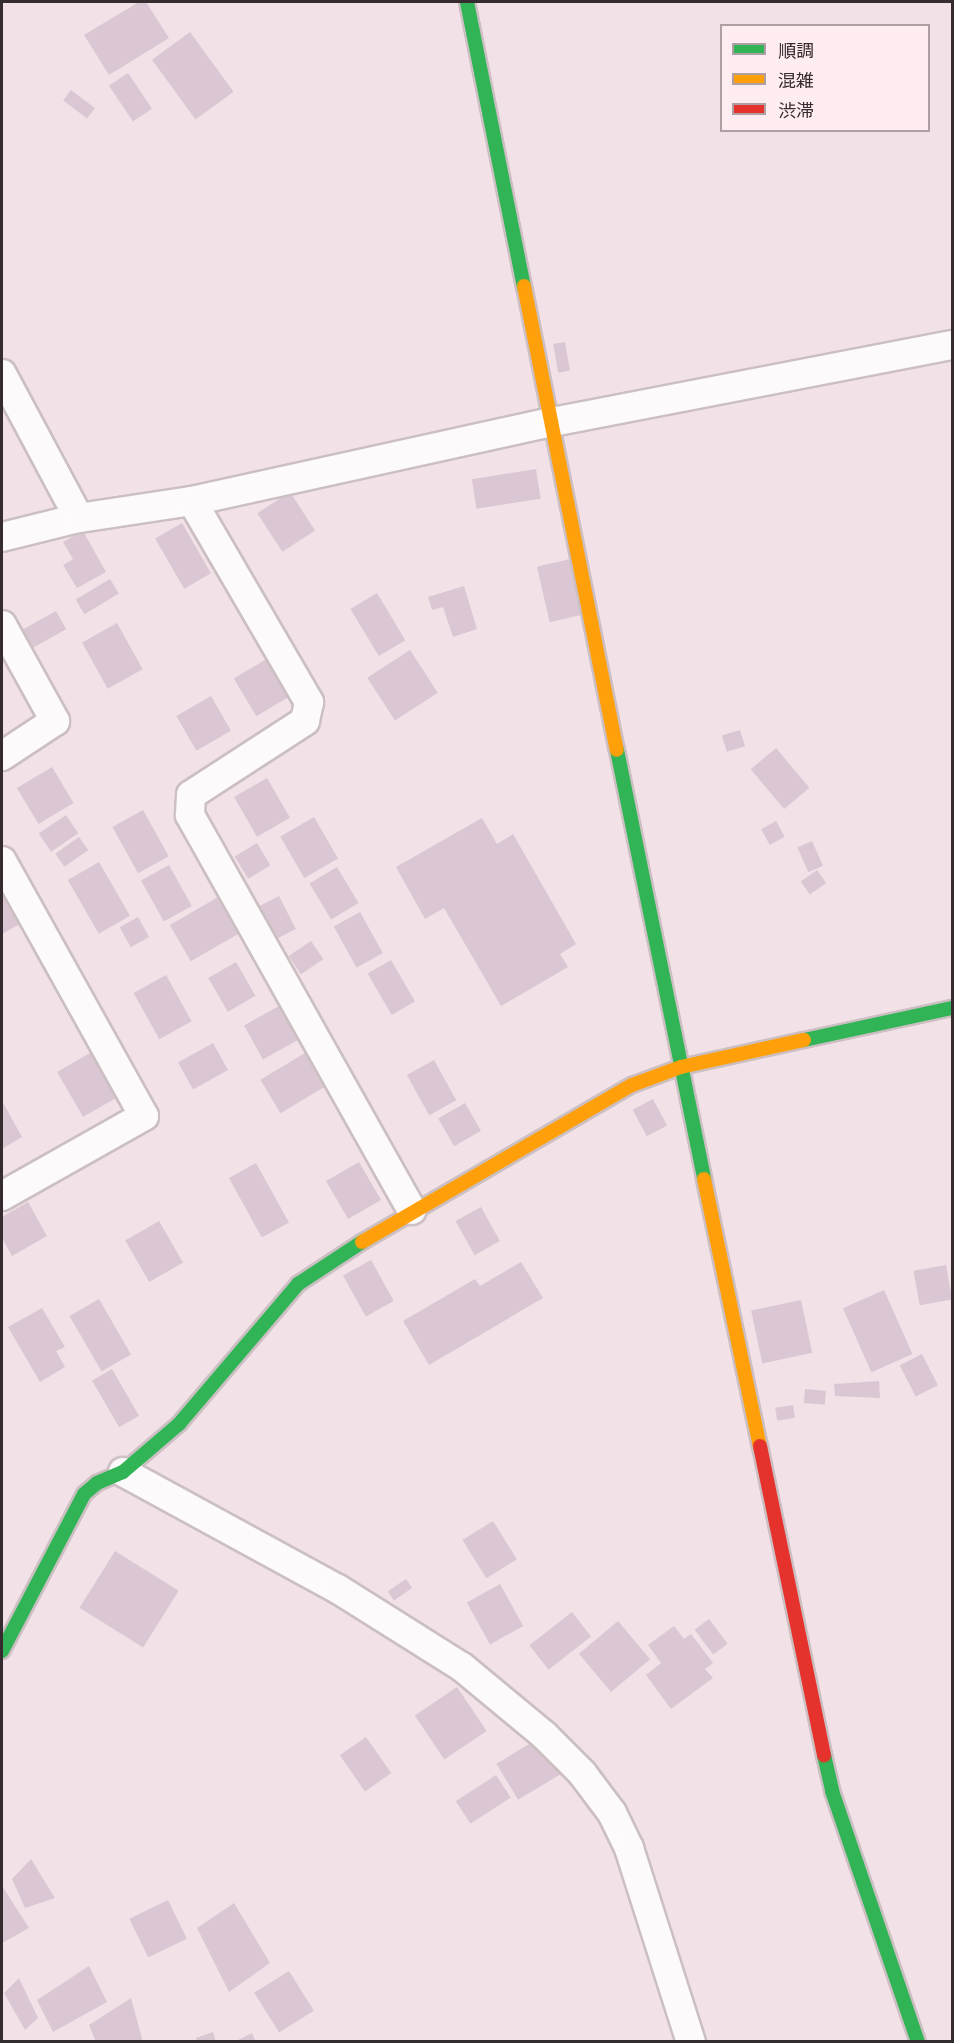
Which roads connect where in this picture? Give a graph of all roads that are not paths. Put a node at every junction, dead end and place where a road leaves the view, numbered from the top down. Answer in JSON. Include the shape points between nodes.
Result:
{"nodes":[{"id":1,"x":467,"y":2,"type":"edge"},
{"id":2,"x":952,"y":345,"type":"edge"},
{"id":3,"x":2,"y":374,"type":"edge"},
{"id":4,"x":552,"y":422,"type":"junction"},
{"id":5,"x":192,"y":501,"type":"junction"},
{"id":6,"x":79,"y":518,"type":"junction"},
{"id":7,"x":2,"y":537,"type":"edge"},
{"id":8,"x":2,"y":626,"type":"edge"},
{"id":9,"x":2,"y":756,"type":"edge"},
{"id":10,"x":2,"y":861,"type":"edge"},
{"id":11,"x":952,"y":1008,"type":"edge"},
{"id":12,"x":681,"y":1067,"type":"junction"},
{"id":13,"x":2,"y":1196,"type":"edge"},
{"id":14,"x":412,"y":1210,"type":"junction"},
{"id":15,"x":123,"y":1472,"type":"junction"},
{"id":16,"x":2,"y":1650,"type":"edge"},
{"id":17,"x":691,"y":2042,"type":"edge"},
{"id":18,"x":918,"y":2042,"type":"edge"}],
"edges":[{"from":1,"to":4,"type":"street"},
{"from":2,"to":4,"type":"street"},
{"from":3,"to":6,"type":"street"},
{"from":4,"to":5,"type":"street"},
{"from":4,"to":12,"type":"street"},
{"from":5,"to":6,"type":"street"},
{"from":5,"to":14,"type":"street","via":[[309,702],[305,722],[190,795],[190,815]]},
{"from":6,"to":7,"type":"street"},
{"from":8,"to":9,"type":"street","via":[[55,721]]},
{"from":10,"to":13,"type":"street","via":[[144,1116]]},
{"from":11,"to":12,"type":"street"},
{"from":12,"to":14,"type":"street","via":[[605,1098]]},
{"from":12,"to":18,"type":"street","via":[[832,1791]]},
{"from":14,"to":15,"type":"street","via":[[298,1284],[179,1424]]},
{"from":15,"to":16,"type":"street","via":[[97,1482],[84,1494]]},
{"from":15,"to":17,"type":"street","via":[[338,1589],[462,1667],[552,1742],[612,1813],[629,1848]]}]}
